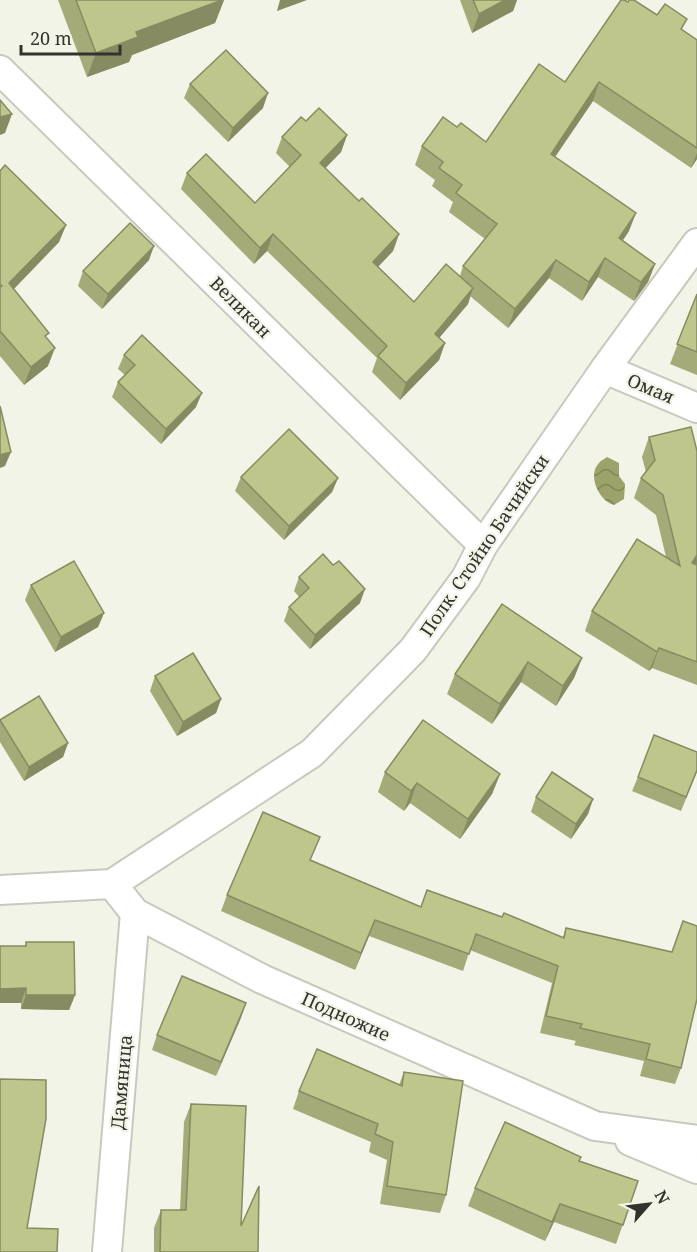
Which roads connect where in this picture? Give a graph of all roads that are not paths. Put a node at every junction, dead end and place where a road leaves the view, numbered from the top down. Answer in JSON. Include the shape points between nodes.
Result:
{"nodes":[{"id":1,"x":0,"y":70,"type":"edge"},
{"id":2,"x":697,"y":243,"type":"edge"},
{"id":3,"x":605,"y":369,"type":"junction"},
{"id":4,"x":697,"y":408,"type":"edge"},
{"id":5,"x":483,"y":545,"type":"junction"},
{"id":6,"x":112,"y":884,"type":"junction"},
{"id":7,"x":0,"y":890,"type":"edge"},
{"id":8,"x":135,"y":913,"type":"junction"},
{"id":9,"x":595,"y":1126,"type":"junction"},
{"id":10,"x":697,"y":1140,"type":"edge"},
{"id":11,"x":697,"y":1169,"type":"edge"},
{"id":12,"x":107,"y":1252,"type":"edge"}],
"edges":[{"from":1,"to":5,"type":"street","name":"Великан"},
{"from":2,"to":3,"type":"street","name":"Полк. Стойно Бачийски"},
{"from":3,"to":4,"type":"street","name":"Омая"},
{"from":3,"to":5,"type":"street","name":"Полк. Стойно Бачийски"},
{"from":5,"to":6,"type":"street","name":"Полк. Стойно Бачийски","via":[[466,578],[412,650],[312,753]]},
{"from":6,"to":7,"type":"street"},
{"from":6,"to":8,"type":"street","name":"Подножие"},
{"from":8,"to":9,"type":"street","name":"Подножие","via":[[262,979]]},
{"from":8,"to":12,"type":"street","name":"Дамяница"},
{"from":9,"to":10,"type":"street","name":"Подножие"},
{"from":9,"to":11,"type":"street","name":"Подножие"}]}
